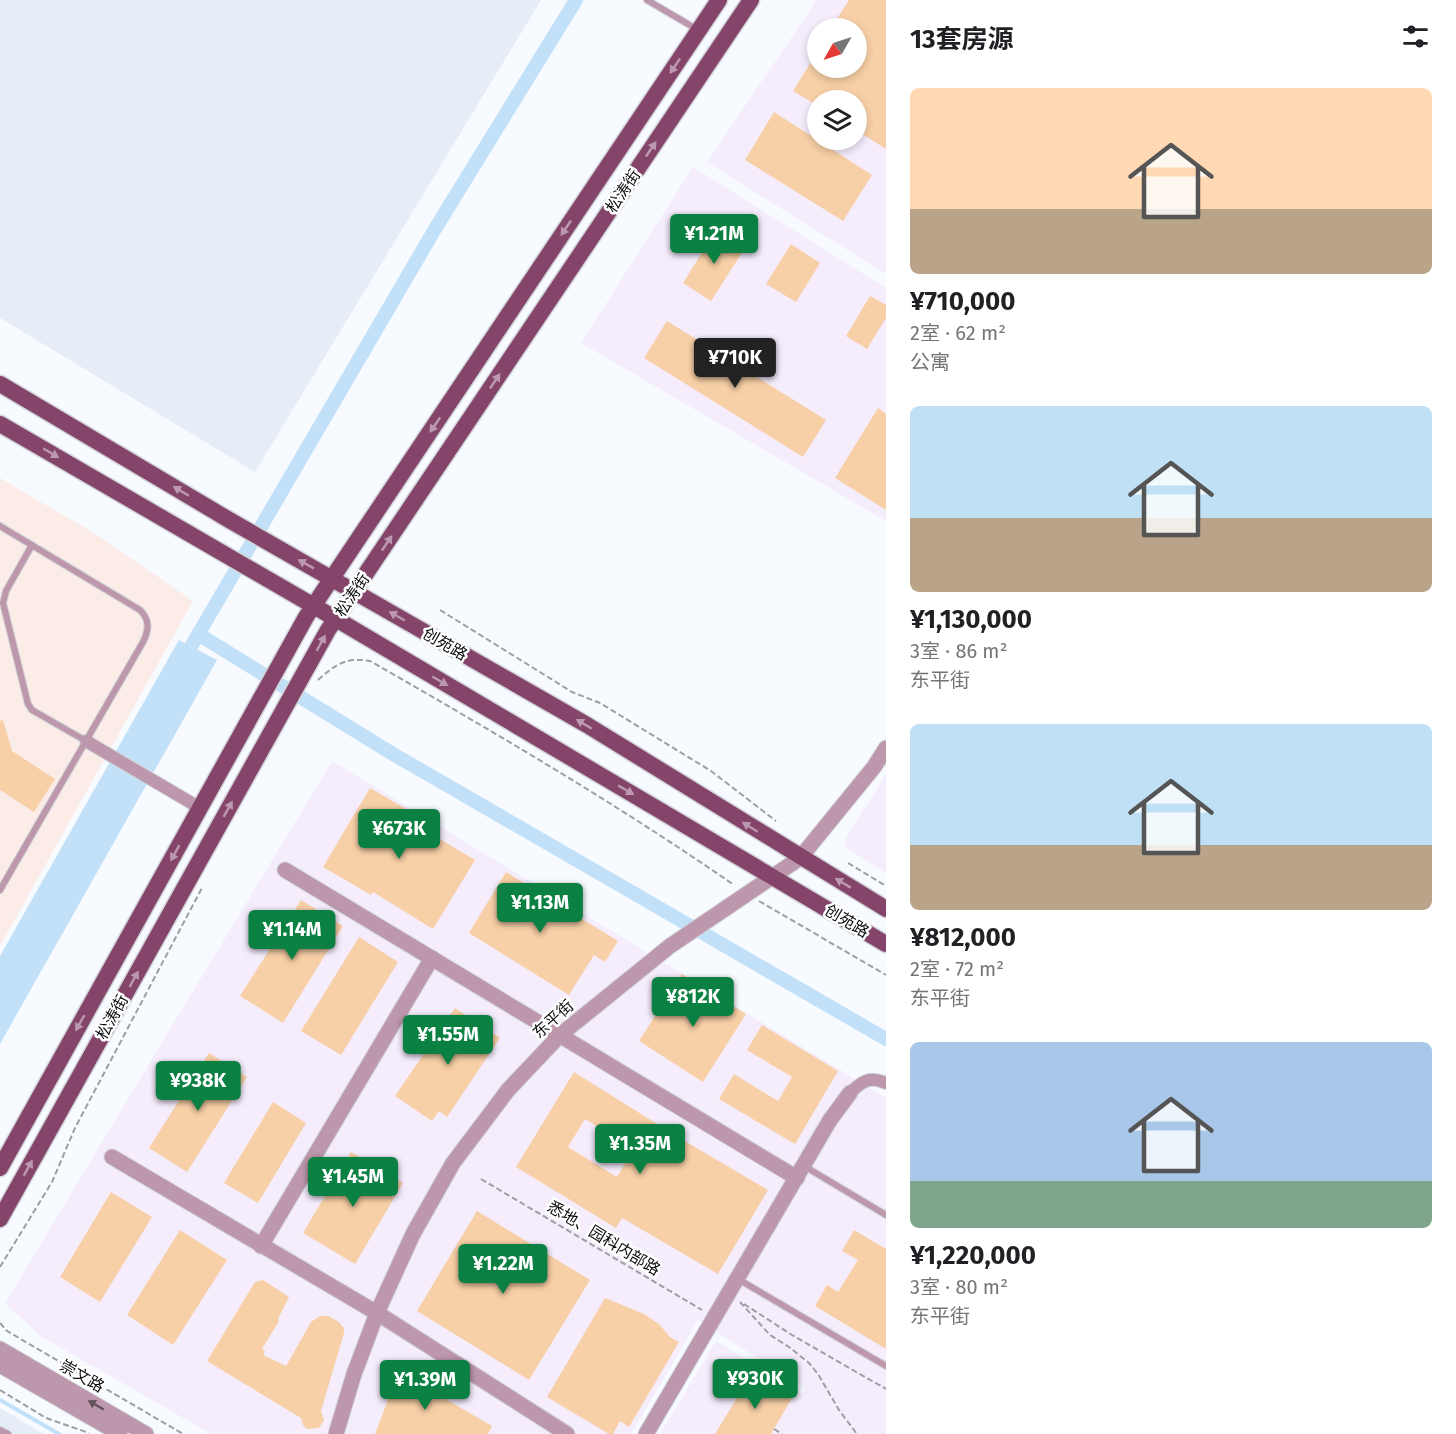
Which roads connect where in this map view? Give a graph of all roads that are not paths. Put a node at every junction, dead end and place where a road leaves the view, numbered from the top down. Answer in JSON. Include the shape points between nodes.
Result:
{"nodes":[{"id":1,"x":647,"y":0,"type":"edge"},
{"id":2,"x":719,"y":0,"type":"edge"},
{"id":3,"x":751,"y":0,"type":"edge"},
{"id":4,"x":698,"y":31,"type":"junction"},
{"id":5,"x":0,"y":384,"type":"edge"},
{"id":6,"x":0,"y":425,"type":"edge"},
{"id":7,"x":0,"y":526,"type":"edge"},
{"id":8,"x":32,"y":545,"type":"junction"},
{"id":9,"x":333,"y":578,"type":"junction"},
{"id":10,"x":354,"y":591,"type":"junction"},
{"id":11,"x":314,"y":606,"type":"junction"},
{"id":12,"x":336,"y":619,"type":"junction"},
{"id":13,"x":86,"y":741,"type":"junction"},
{"id":14,"x":886,"y":748,"type":"edge"},
{"id":15,"x":200,"y":808,"type":"junction"},
{"id":16,"x":800,"y":858,"type":"junction"},
{"id":17,"x":285,"y":870,"type":"dead end"},
{"id":18,"x":772,"y":876,"type":"junction"},
{"id":19,"x":0,"y":890,"type":"edge"},
{"id":20,"x":886,"y":909,"type":"edge"},
{"id":21,"x":886,"y":944,"type":"edge"},
{"id":22,"x":432,"y":958,"type":"junction"},
{"id":23,"x":560,"y":1035,"type":"junction"},
{"id":24,"x":886,"y":1083,"type":"edge"},
{"id":25,"x":850,"y":1093,"type":"joint"},
{"id":26,"x":112,"y":1157,"type":"dead end"},
{"id":27,"x":0,"y":1168,"type":"edge"},
{"id":28,"x":800,"y":1172,"type":"junction"},
{"id":29,"x":886,"y":1215,"type":"edge"},
{"id":30,"x":0,"y":1219,"type":"edge"},
{"id":31,"x":261,"y":1246,"type":"junction"},
{"id":32,"x":738,"y":1278,"type":"junction"},
{"id":33,"x":377,"y":1313,"type":"junction"},
{"id":34,"x":0,"y":1349,"type":"edge"},
{"id":35,"x":0,"y":1365,"type":"edge"},
{"id":36,"x":886,"y":1366,"type":"edge"},
{"id":37,"x":0,"y":1430,"type":"edge"},
{"id":38,"x":8,"y":1434,"type":"edge"},
{"id":39,"x":120,"y":1434,"type":"edge"},
{"id":40,"x":146,"y":1434,"type":"edge"},
{"id":41,"x":336,"y":1434,"type":"edge"},
{"id":42,"x":567,"y":1434,"type":"edge"},
{"id":43,"x":646,"y":1434,"type":"edge"}],
"edges":[{"from":1,"to":4,"type":"lane"},
{"from":2,"to":4,"type":"main road","name":"松涛街"},
{"from":10,"to":3,"type":"main road","name":"松涛街","one_way":true},
{"from":4,"to":9,"type":"main road","name":"松涛街","one_way":true},
{"from":9,"to":5,"type":"main road","name":"创苑路","one_way":true},
{"from":6,"to":11,"type":"main road","name":"创苑路","one_way":true},
{"from":7,"to":8,"type":"lane"},
{"from":8,"to":13,"type":"lane","via":[[3,603],[28,704]]},
{"from":8,"to":13,"type":"lane","via":[[140,610],[149,625]]},
{"from":9,"to":10,"type":"main road","name":"创苑路"},
{"from":9,"to":11,"type":"main road","name":"松涛街"},
{"from":10,"to":12,"type":"main road","name":"松涛街"},
{"from":16,"to":10,"type":"main road","name":"创苑路","one_way":true,"via":[[587,725]]},
{"from":11,"to":12,"type":"main road","name":"创苑路"},
{"from":11,"to":15,"type":"main road","name":"松涛街"},
{"from":12,"to":18,"type":"main road","name":"创苑路","one_way":true},
{"from":30,"to":12,"type":"main road","name":"松涛街","one_way":true},
{"from":13,"to":15,"type":"street"},
{"from":13,"to":19,"type":"lane"},
{"from":14,"to":16,"type":"street","name":"东平街"},
{"from":15,"to":27,"type":"main road","name":"松涛街","one_way":true},
{"from":16,"to":18,"type":"street","name":"东平街"},
{"from":20,"to":16,"type":"main road","name":"创苑路","one_way":true},
{"from":17,"to":22,"type":"street"},
{"from":18,"to":21,"type":"main road","name":"创苑路"},
{"from":18,"to":23,"type":"street","name":"东平街","via":[[670,946]]},
{"from":22,"to":23,"type":"street"},
{"from":22,"to":31,"type":"street"},
{"from":23,"to":28,"type":"street"},
{"from":23,"to":33,"type":"street","name":"东平街","via":[[508,1090],[453,1163],[413,1234]]},
{"from":24,"to":25,"type":"street","via":[[867,1079]]},
{"from":25,"to":28,"type":"street"},
{"from":26,"to":31,"type":"street"},
{"from":28,"to":29,"type":"lane"},
{"from":28,"to":32,"type":"street"},
{"from":31,"to":33,"type":"street"},
{"from":32,"to":36,"type":"lane"},
{"from":32,"to":43,"type":"street"},
{"from":33,"to":41,"type":"street","name":"东平街"},
{"from":33,"to":42,"type":"street"},
{"from":40,"to":34,"type":"street","name":"崇文路","one_way":true},
{"from":35,"to":39,"type":"street","name":"崇文路"},
{"from":37,"to":38,"type":"lane"}]}
